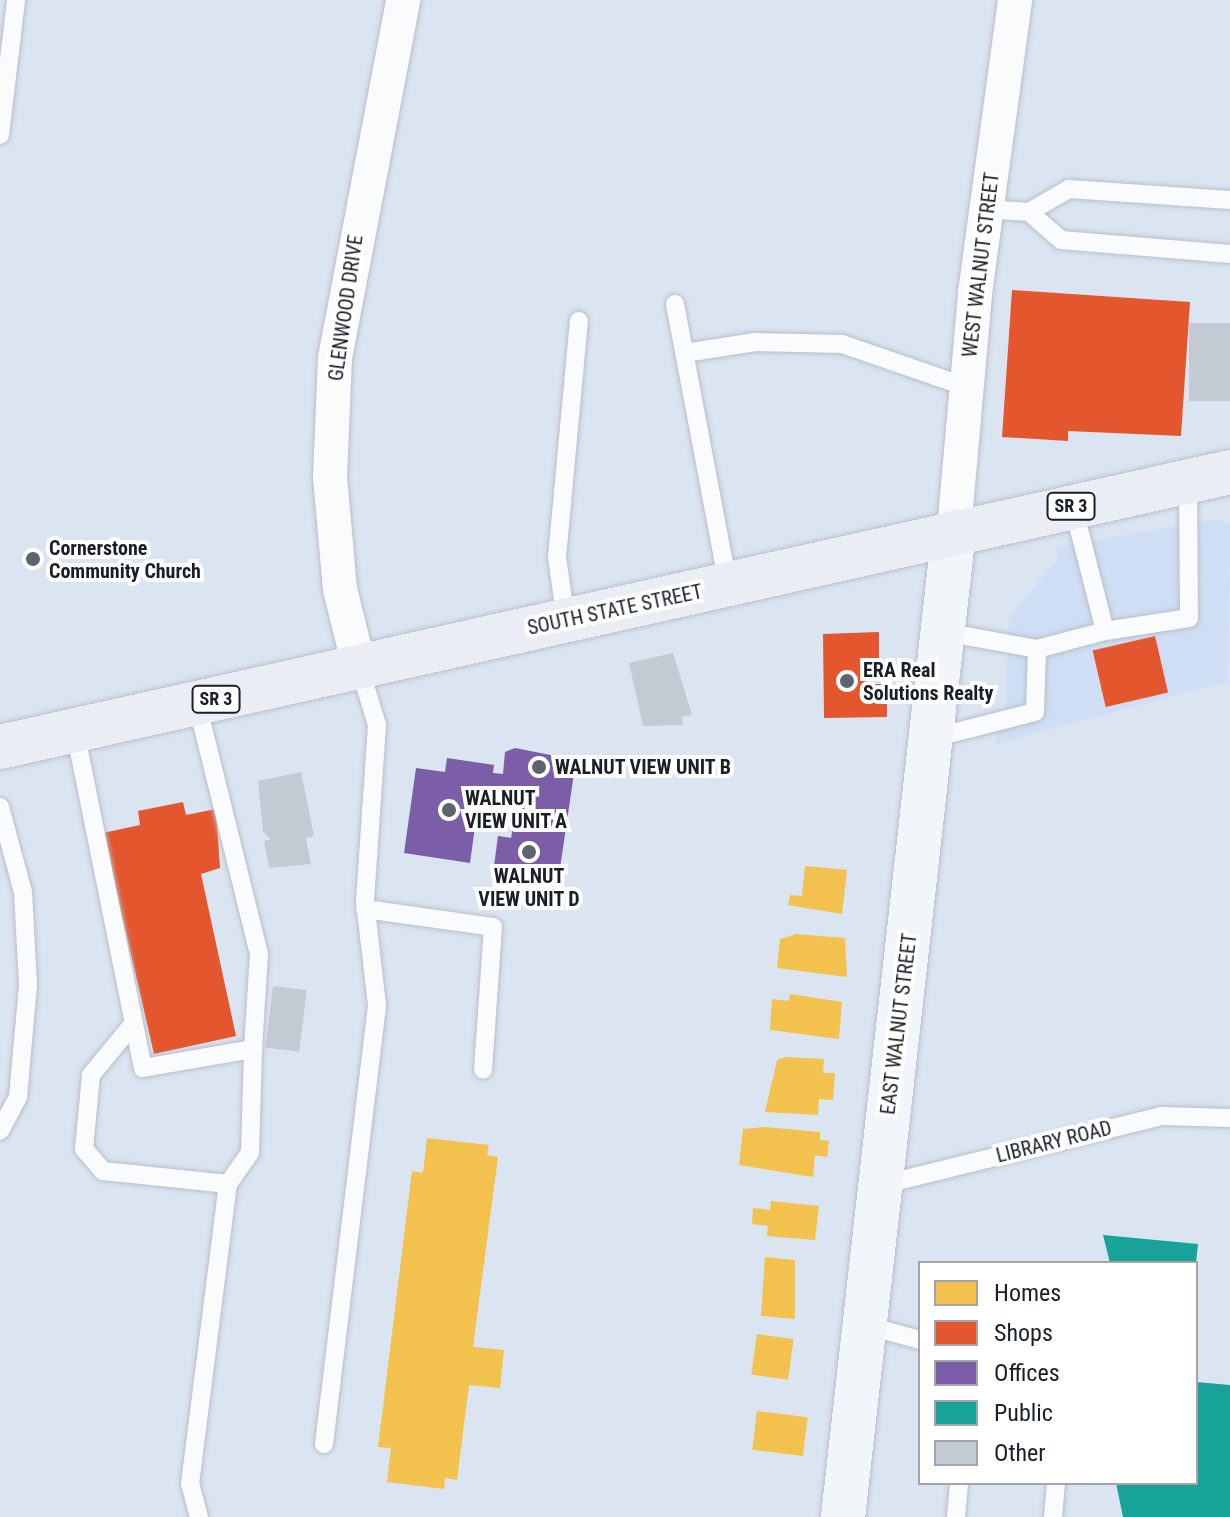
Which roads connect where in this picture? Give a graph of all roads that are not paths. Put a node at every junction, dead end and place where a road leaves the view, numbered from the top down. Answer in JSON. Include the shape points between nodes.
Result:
{"nodes":[{"id":1,"x":16,"y":0,"type":"edge"},
{"id":2,"x":403,"y":0,"type":"edge"},
{"id":3,"x":1015,"y":0,"type":"edge"},
{"id":4,"x":0,"y":135,"type":"edge"},
{"id":5,"x":1230,"y":200,"type":"edge"},
{"id":6,"x":986,"y":209,"type":"junction"},
{"id":7,"x":1029,"y":212,"type":"junction"},
{"id":8,"x":1230,"y":254,"type":"edge"},
{"id":9,"x":675,"y":304,"type":"dead end"},
{"id":10,"x":579,"y":321,"type":"dead end"},
{"id":11,"x":685,"y":353,"type":"junction"},
{"id":12,"x":967,"y":387,"type":"junction"},
{"id":13,"x":1230,"y":472,"type":"edge"},
{"id":14,"x":1188,"y":481,"type":"junction"},
{"id":15,"x":1073,"y":506,"type":"junction"},
{"id":16,"x":954,"y":530,"type":"junction"},
{"id":17,"x":728,"y":585,"type":"junction"},
{"id":18,"x":566,"y":621,"type":"junction"},
{"id":19,"x":1105,"y":631,"type":"junction"},
{"id":20,"x":944,"y":632,"type":"junction"},
{"id":21,"x":1037,"y":649,"type":"junction"},
{"id":22,"x":359,"y":666,"type":"junction"},
{"id":23,"x":197,"y":703,"type":"junction"},
{"id":24,"x":75,"y":731,"type":"junction"},
{"id":25,"x":933,"y":738,"type":"junction"},
{"id":26,"x":0,"y":747,"type":"edge"},
{"id":27,"x":0,"y":807,"type":"edge"},
{"id":28,"x":365,"y":909,"type":"junction"},
{"id":29,"x":133,"y":1024,"type":"junction"},
{"id":30,"x":253,"y":1049,"type":"junction"},
{"id":31,"x":483,"y":1070,"type":"dead end"},
{"id":32,"x":1230,"y":1118,"type":"edge"},
{"id":33,"x":0,"y":1131,"type":"edge"},
{"id":34,"x":228,"y":1184,"type":"junction"},
{"id":35,"x":879,"y":1185,"type":"junction"},
{"id":36,"x":865,"y":1325,"type":"junction"},
{"id":37,"x":918,"y":1339,"type":"edge"},
{"id":38,"x":324,"y":1444,"type":"dead end"},
{"id":39,"x":959,"y":1485,"type":"edge"},
{"id":40,"x":1056,"y":1485,"type":"edge"},
{"id":41,"x":199,"y":1517,"type":"edge"},
{"id":42,"x":843,"y":1517,"type":"edge"},
{"id":43,"x":956,"y":1517,"type":"edge"},
{"id":44,"x":1053,"y":1517,"type":"edge"}],
"edges":[{"from":1,"to":4,"type":"lane"},
{"from":2,"to":22,"type":"street","name":"GLENWOOD DRIVE","via":[[335,358],[330,477],[340,589]]},
{"from":3,"to":6,"type":"street","name":"WEST WALNUT STREET"},
{"from":5,"to":7,"type":"lane","via":[[1069,189]]},
{"from":6,"to":7,"type":"lane"},
{"from":6,"to":12,"type":"street","name":"WEST WALNUT STREET"},
{"from":7,"to":8,"type":"lane","via":[[1061,240]]},
{"from":9,"to":11,"type":"lane"},
{"from":10,"to":18,"type":"lane","via":[[557,557]]},
{"from":11,"to":12,"type":"lane","via":[[755,342],[842,344]]},
{"from":11,"to":17,"type":"lane"},
{"from":12,"to":16,"type":"street","name":"WEST WALNUT STREET"},
{"from":13,"to":14,"type":"main road","name":"SOUTH STATE STREET","number":"SR 3"},
{"from":14,"to":15,"type":"main road","name":"SOUTH STATE STREET","number":"SR 3"},
{"from":14,"to":19,"type":"lane","via":[[1189,618]]},
{"from":15,"to":16,"type":"main road","name":"SOUTH STATE STREET","number":"SR 3"},
{"from":15,"to":19,"type":"lane"},
{"from":16,"to":17,"type":"main road","name":"SOUTH STATE STREET","number":"SR 3"},
{"from":16,"to":20,"type":"main road","name":"EAST WALNUT STREET"},
{"from":17,"to":18,"type":"main road","name":"SOUTH STATE STREET","number":"SR 3"},
{"from":18,"to":22,"type":"main road","name":"SOUTH STATE STREET","number":"SR 3"},
{"from":19,"to":21,"type":"lane"},
{"from":20,"to":21,"type":"lane"},
{"from":20,"to":25,"type":"main road","name":"EAST WALNUT STREET"},
{"from":21,"to":25,"type":"lane","via":[[1035,712]]},
{"from":22,"to":23,"type":"main road","name":"SOUTH STATE STREET","number":"SR 3"},
{"from":22,"to":28,"type":"lane","via":[[377,725]]},
{"from":23,"to":24,"type":"main road","name":"SOUTH STATE STREET","number":"SR 3"},
{"from":23,"to":30,"type":"lane","via":[[259,954]]},
{"from":24,"to":26,"type":"main road","name":"SOUTH STATE STREET","number":"SR 3"},
{"from":24,"to":29,"type":"lane"},
{"from":25,"to":35,"type":"main road","name":"EAST WALNUT STREET"},
{"from":27,"to":33,"type":"lane","via":[[23,892],[28,985],[18,1097]]},
{"from":28,"to":31,"type":"lane","via":[[493,927]]},
{"from":28,"to":38,"type":"lane","via":[[377,1005]]},
{"from":29,"to":30,"type":"lane","via":[[143,1068]]},
{"from":29,"to":34,"type":"lane","via":[[91,1075],[84,1149],[103,1171]]},
{"from":30,"to":34,"type":"lane","via":[[250,1153]]},
{"from":32,"to":35,"type":"lane","name":"LIBRARY ROAD","via":[[1162,1116]]},
{"from":34,"to":41,"type":"lane","via":[[190,1484]]},
{"from":35,"to":36,"type":"main road","name":"EAST WALNUT STREET"},
{"from":36,"to":37,"type":"lane"},
{"from":36,"to":42,"type":"main road","name":"EAST WALNUT STREET"},
{"from":39,"to":43,"type":"lane"},
{"from":40,"to":44,"type":"lane"}]}
